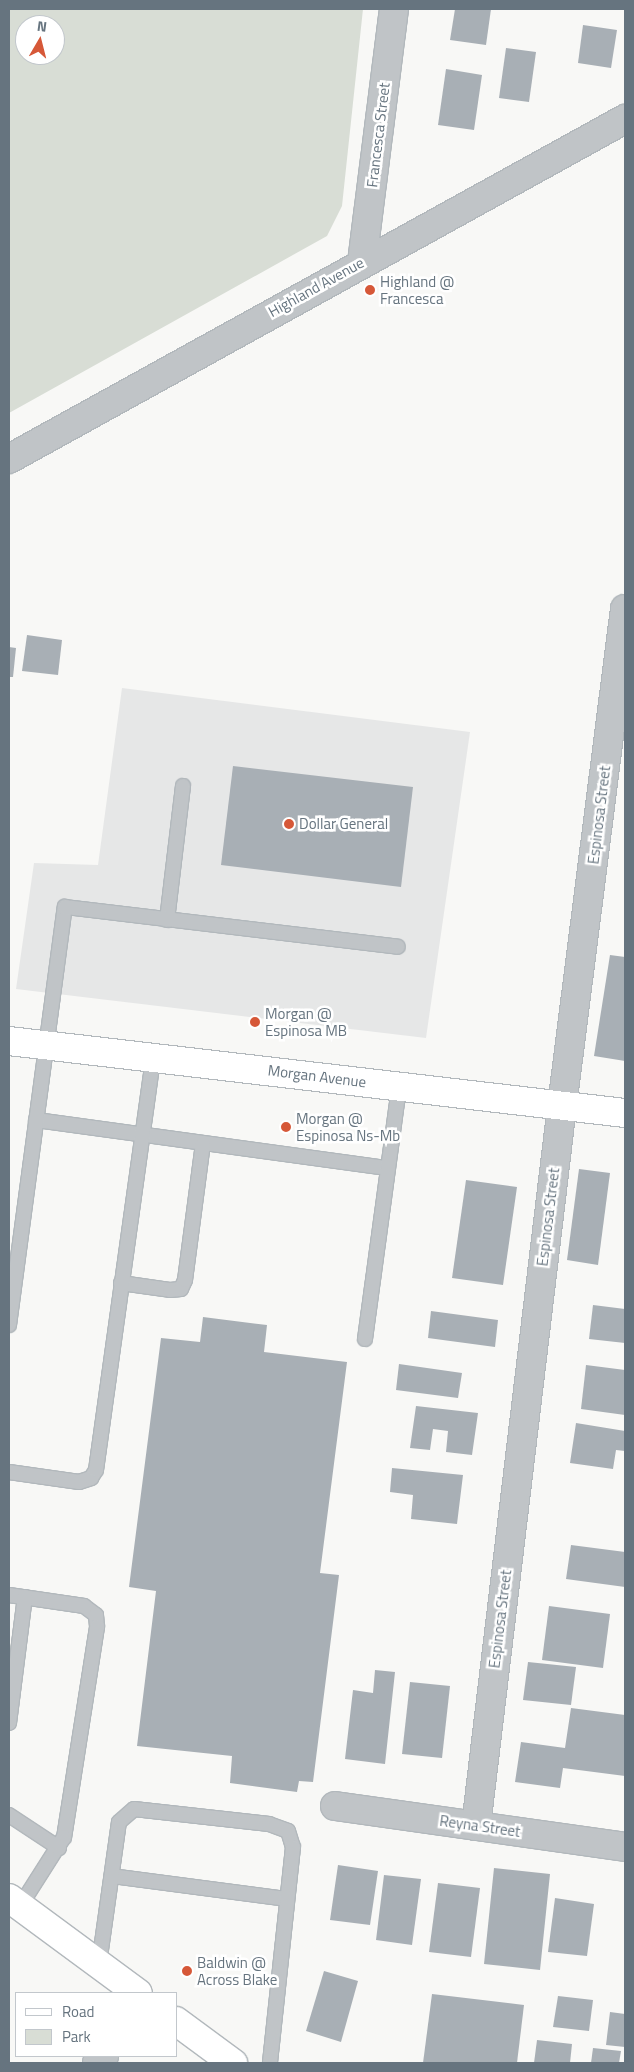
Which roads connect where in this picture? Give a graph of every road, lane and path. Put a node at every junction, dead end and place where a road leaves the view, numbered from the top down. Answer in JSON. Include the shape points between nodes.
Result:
{"nodes":[{"id":1,"x":394,"y":9,"type":"edge"},
{"id":2,"x":625,"y":119,"type":"edge"},
{"id":3,"x":362,"y":262,"type":"junction"},
{"id":4,"x":9,"y":459,"type":"edge"},
{"id":5,"x":625,"y":609,"type":"edge"},
{"id":6,"x":183,"y":786,"type":"dead end"},
{"id":7,"x":167,"y":920,"type":"junction"},
{"id":8,"x":398,"y":947,"type":"dead end"},
{"id":9,"x":9,"y":1041,"type":"edge"},
{"id":10,"x":46,"y":1044,"type":"junction"},
{"id":11,"x":153,"y":1057,"type":"junction"},
{"id":12,"x":399,"y":1086,"type":"junction"},
{"id":13,"x":562,"y":1106,"type":"junction"},
{"id":14,"x":625,"y":1113,"type":"edge"},
{"id":15,"x":36,"y":1120,"type":"junction"},
{"id":16,"x":142,"y":1135,"type":"junction"},
{"id":17,"x":203,"y":1144,"type":"junction"},
{"id":18,"x":388,"y":1168,"type":"junction"},
{"id":19,"x":121,"y":1283,"type":"junction"},
{"id":20,"x":9,"y":1325,"type":"edge"},
{"id":21,"x":365,"y":1339,"type":"dead end"},
{"id":22,"x":9,"y":1472,"type":"edge"},
{"id":23,"x":9,"y":1595,"type":"edge"},
{"id":24,"x":25,"y":1597,"type":"junction"},
{"id":25,"x":9,"y":1723,"type":"edge"},
{"id":26,"x":335,"y":1806,"type":"dead end"},
{"id":27,"x":9,"y":1815,"type":"edge"},
{"id":28,"x":476,"y":1826,"type":"junction"},
{"id":29,"x":625,"y":1847,"type":"edge"},
{"id":30,"x":59,"y":1848,"type":"junction"},
{"id":31,"x":112,"y":1876,"type":"junction"},
{"id":32,"x":286,"y":1899,"type":"junction"},
{"id":33,"x":15,"y":1902,"type":"edge"},
{"id":34,"x":99,"y":1964,"type":"junction"},
{"id":35,"x":137,"y":1992,"type":"edge"},
{"id":36,"x":178,"y":2022,"type":"edge"},
{"id":37,"x":233,"y":2063,"type":"edge"},
{"id":38,"x":270,"y":2063,"type":"edge"}],
"edges":[{"from":1,"to":3,"type":"street","name":"Francesca Street"},
{"from":2,"to":3,"type":"street","name":"Highland Avenue"},
{"from":3,"to":4,"type":"street","name":"Highland Avenue"},
{"from":5,"to":13,"type":"street","name":"Espinosa Street"},
{"from":6,"to":7,"type":"lane"},
{"from":7,"to":8,"type":"lane"},
{"from":7,"to":10,"type":"lane","via":[[65,907]]},
{"from":9,"to":10,"type":"main road","name":"Morgan Avenue"},
{"from":10,"to":11,"type":"main road","name":"Morgan Avenue"},
{"from":10,"to":15,"type":"lane"},
{"from":11,"to":12,"type":"main road","name":"Morgan Avenue"},
{"from":11,"to":16,"type":"lane"},
{"from":12,"to":13,"type":"main road","name":"Morgan Avenue"},
{"from":12,"to":18,"type":"lane"},
{"from":13,"to":14,"type":"main road","name":"Morgan Avenue"},
{"from":13,"to":28,"type":"street","name":"Espinosa Street"},
{"from":15,"to":16,"type":"lane"},
{"from":15,"to":20,"type":"lane"},
{"from":16,"to":17,"type":"lane"},
{"from":16,"to":19,"type":"lane"},
{"from":17,"to":18,"type":"lane"},
{"from":17,"to":19,"type":"lane","via":[[185,1280],[181,1289]]},
{"from":18,"to":21,"type":"lane"},
{"from":19,"to":22,"type":"lane","via":[[96,1470],[91,1478],[79,1482]]},
{"from":23,"to":24,"type":"lane"},
{"from":24,"to":25,"type":"lane"},
{"from":24,"to":30,"type":"lane","via":[[84,1606],[96,1615],[97,1627],[69,1809]]},
{"from":26,"to":28,"type":"street","name":"Reyna Street"},
{"from":27,"to":30,"type":"lane"},
{"from":28,"to":29,"type":"street","name":"Reyna Street"},
{"from":30,"to":33,"type":"lane"},
{"from":31,"to":32,"type":"lane"},
{"from":31,"to":32,"type":"lane","via":[[119,1822],[134,1809],[269,1824],[288,1831],[293,1847]]},
{"from":31,"to":34,"type":"lane"},
{"from":32,"to":38,"type":"lane"},
{"from":33,"to":34,"type":"main road"},
{"from":34,"to":35,"type":"main road"},
{"from":36,"to":37,"type":"main road"}]}
